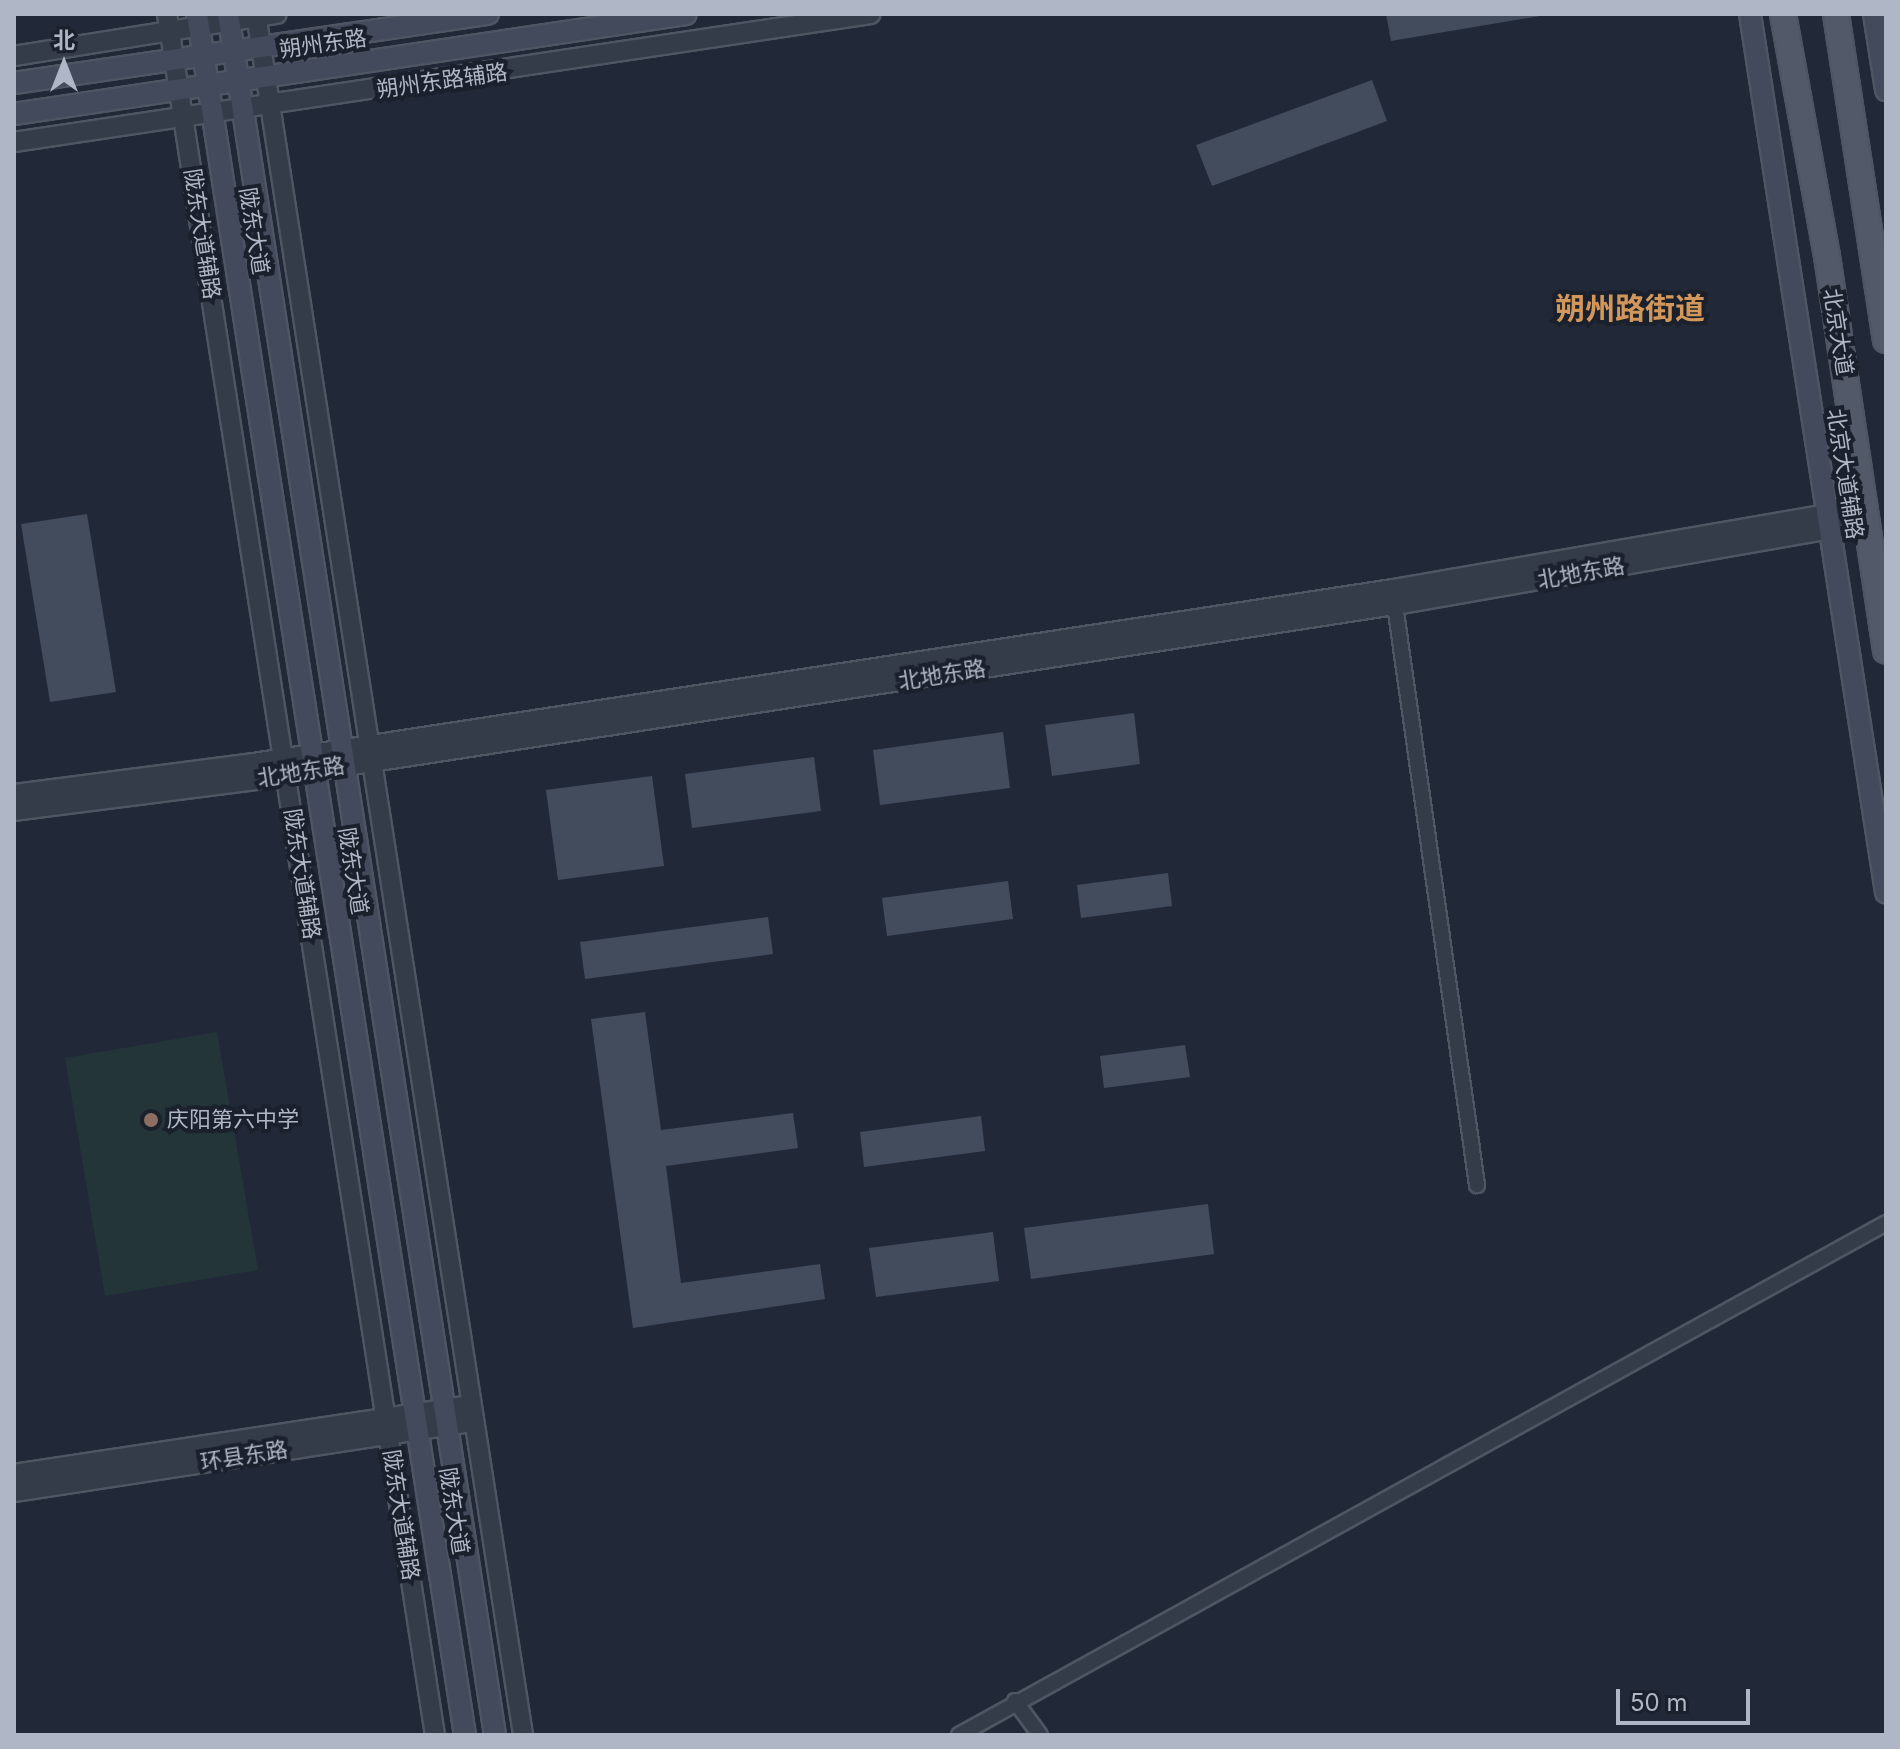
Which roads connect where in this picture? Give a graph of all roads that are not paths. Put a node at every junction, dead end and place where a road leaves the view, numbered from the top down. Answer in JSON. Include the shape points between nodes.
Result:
{"nodes":[{"id":1,"x":277,"y":14,"type":"edge"},
{"id":2,"x":488,"y":14,"type":"edge"},
{"id":3,"x":686,"y":14,"type":"edge"},
{"id":4,"x":870,"y":14,"type":"edge"},
{"id":5,"x":1750,"y":14,"type":"edge"},
{"id":6,"x":1783,"y":14,"type":"edge"},
{"id":7,"x":1836,"y":14,"type":"edge"},
{"id":8,"x":1874,"y":14,"type":"edge"},
{"id":9,"x":256,"y":16,"type":"edge"},
{"id":10,"x":228,"y":18,"type":"edge"},
{"id":11,"x":198,"y":20,"type":"edge"},
{"id":12,"x":168,"y":22,"type":"edge"},
{"id":13,"x":261,"y":46,"type":"junction"},
{"id":14,"x":233,"y":50,"type":"junction"},
{"id":15,"x":203,"y":54,"type":"junction"},
{"id":16,"x":14,"y":56,"type":"edge"},
{"id":17,"x":174,"y":58,"type":"junction"},
{"id":18,"x":266,"y":76,"type":"junction"},
{"id":19,"x":238,"y":79,"type":"junction"},
{"id":20,"x":14,"y":83,"type":"edge"},
{"id":21,"x":207,"y":84,"type":"junction"},
{"id":22,"x":179,"y":87,"type":"junction"},
{"id":23,"x":1886,"y":90,"type":"edge"},
{"id":24,"x":270,"y":104,"type":"junction"},
{"id":25,"x":242,"y":108,"type":"junction"},
{"id":26,"x":211,"y":112,"type":"junction"},
{"id":27,"x":14,"y":114,"type":"edge"},
{"id":28,"x":184,"y":115,"type":"junction"},
{"id":29,"x":14,"y":142,"type":"edge"},
{"id":30,"x":1886,"y":340,"type":"edge"},
{"id":31,"x":1866,"y":515,"type":"junction"},
{"id":32,"x":1829,"y":522,"type":"junction"},
{"id":33,"x":1395,"y":605,"type":"junction"},
{"id":34,"x":1886,"y":651,"type":"edge"},
{"id":35,"x":370,"y":753,"type":"junction"},
{"id":36,"x":342,"y":757,"type":"junction"},
{"id":37,"x":313,"y":762,"type":"junction"},
{"id":38,"x":285,"y":766,"type":"junction"},
{"id":39,"x":14,"y":794,"type":"edge"},
{"id":40,"x":14,"y":811,"type":"edge"},
{"id":41,"x":1886,"y":893,"type":"edge"},
{"id":42,"x":1477,"y":1185,"type":"dead end"},
{"id":43,"x":1886,"y":1223,"type":"edge"},
{"id":44,"x":473,"y":1413,"type":"junction"},
{"id":45,"x":445,"y":1417,"type":"junction"},
{"id":46,"x":416,"y":1421,"type":"junction"},
{"id":47,"x":388,"y":1426,"type":"junction"},
{"id":48,"x":14,"y":1474,"type":"edge"},
{"id":49,"x":14,"y":1492,"type":"edge"},
{"id":50,"x":1015,"y":1701,"type":"junction"},
{"id":51,"x":435,"y":1735,"type":"edge"},
{"id":52,"x":465,"y":1735,"type":"edge"},
{"id":53,"x":495,"y":1735,"type":"edge"},
{"id":54,"x":523,"y":1735,"type":"edge"},
{"id":55,"x":959,"y":1735,"type":"edge"},
{"id":56,"x":1040,"y":1735,"type":"edge"}],
"edges":[{"from":1,"to":9,"type":"street"},
{"from":2,"to":13,"type":"main road","name":"朔州东路"},
{"from":3,"to":18,"type":"main road","name":"朔州东路"},
{"from":4,"to":24,"type":"street","name":"朔州东路辅路"},
{"from":5,"to":32,"type":"main road","name":"北京大道辅路"},
{"from":6,"to":31,"type":"main road","name":"北京大道"},
{"from":7,"to":30,"type":"main road","name":"北京大道"},
{"from":8,"to":23,"type":"main road"},
{"from":9,"to":10,"type":"street"},
{"from":9,"to":13,"type":"street"},
{"from":10,"to":11,"type":"street"},
{"from":10,"to":14,"type":"main road","name":"陇东大道"},
{"from":11,"to":12,"type":"street"},
{"from":11,"to":15,"type":"main road","name":"陇东大道"},
{"from":12,"to":16,"type":"street"},
{"from":12,"to":17,"type":"street","name":"陇东大道辅路"},
{"from":13,"to":14,"type":"main road","name":"朔州东路"},
{"from":13,"to":18,"type":"street"},
{"from":14,"to":15,"type":"main road","name":"朔州东路"},
{"from":14,"to":19,"type":"main road","name":"陇东大道"},
{"from":15,"to":17,"type":"main road","name":"朔州东路"},
{"from":15,"to":21,"type":"main road","name":"陇东大道"},
{"from":17,"to":20,"type":"main road","name":"朔州东路"},
{"from":17,"to":22,"type":"street","name":"陇东大道辅路"},
{"from":18,"to":19,"type":"main road","name":"朔州东路"},
{"from":18,"to":24,"type":"street"},
{"from":19,"to":21,"type":"main road","name":"朔州东路"},
{"from":19,"to":25,"type":"main road","name":"陇东大道"},
{"from":21,"to":22,"type":"main road","name":"朔州东路"},
{"from":21,"to":26,"type":"main road","name":"陇东大道"},
{"from":22,"to":27,"type":"main road","name":"朔州东路"},
{"from":22,"to":28,"type":"street","name":"陇东大道辅路"},
{"from":24,"to":25,"type":"street","name":"朔州东路辅路"},
{"from":24,"to":35,"type":"street"},
{"from":25,"to":26,"type":"street","name":"朔州东路辅路"},
{"from":25,"to":36,"type":"main road","name":"陇东大道"},
{"from":26,"to":28,"type":"street","name":"朔州东路辅路"},
{"from":26,"to":37,"type":"main road","name":"陇东大道"},
{"from":28,"to":29,"type":"street","name":"朔州东路辅路"},
{"from":28,"to":38,"type":"street","name":"陇东大道辅路"},
{"from":31,"to":32,"type":"street","name":"北地东路"},
{"from":31,"to":34,"type":"main road","name":"北京大道"},
{"from":32,"to":33,"type":"street","name":"北地东路"},
{"from":32,"to":35,"type":"street","name":"北地东路"},
{"from":32,"to":41,"type":"main road","name":"北京大道辅路"},
{"from":33,"to":35,"type":"street","name":"北地东路"},
{"from":33,"to":42,"type":"street"},
{"from":35,"to":36,"type":"street","name":"北地东路"},
{"from":35,"to":44,"type":"street"},
{"from":36,"to":37,"type":"street","name":"北地东路"},
{"from":36,"to":45,"type":"main road","name":"陇东大道"},
{"from":37,"to":38,"type":"street","name":"北地东路"},
{"from":37,"to":46,"type":"main road","name":"陇东大道"},
{"from":38,"to":39,"type":"street","name":"北地东路"},
{"from":38,"to":40,"type":"street","name":"北地东路"},
{"from":38,"to":47,"type":"street","name":"陇东大道辅路"},
{"from":43,"to":50,"type":"street","via":[[1407,1491]]},
{"from":44,"to":45,"type":"street","name":"环县东路"},
{"from":44,"to":54,"type":"street"},
{"from":45,"to":46,"type":"street","name":"环县东路"},
{"from":45,"to":53,"type":"main road","name":"陇东大道"},
{"from":46,"to":47,"type":"street","name":"环县东路"},
{"from":46,"to":52,"type":"main road","name":"陇东大道"},
{"from":47,"to":48,"type":"street","name":"环县东路"},
{"from":47,"to":49,"type":"street","name":"环县东路"},
{"from":47,"to":51,"type":"street","name":"陇东大道辅路"},
{"from":50,"to":55,"type":"street"},
{"from":50,"to":56,"type":"street"}]}
